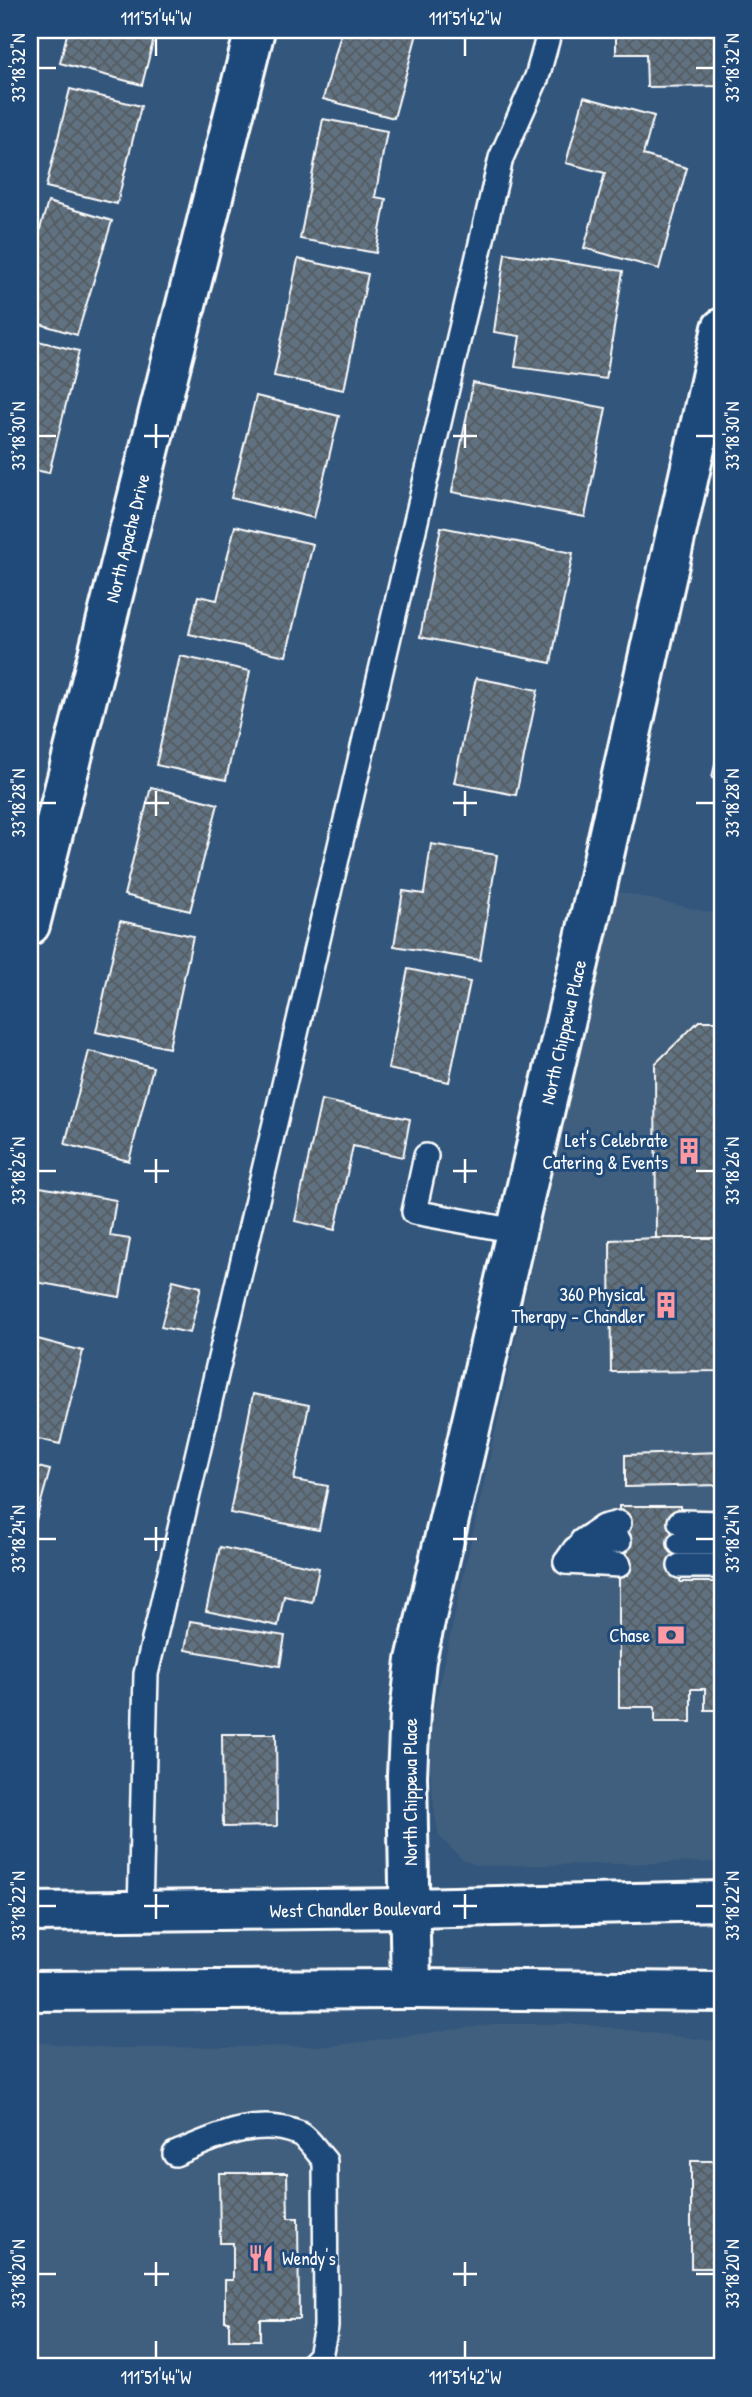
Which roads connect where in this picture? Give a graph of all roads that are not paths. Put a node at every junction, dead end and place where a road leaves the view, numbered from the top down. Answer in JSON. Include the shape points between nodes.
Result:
{"nodes":[{"id":1,"x":255,"y":30,"type":"edge"},
{"id":2,"x":550,"y":30,"type":"edge"},
{"id":3,"x":722,"y":328,"type":"edge"},
{"id":4,"x":30,"y":925,"type":"edge"},
{"id":5,"x":426,"y":1156,"type":"dead end"},
{"id":6,"x":516,"y":1231,"type":"junction"},
{"id":7,"x":722,"y":1523,"type":"edge"},
{"id":8,"x":619,"y":1532,"type":"dead end"},
{"id":9,"x":722,"y":1543,"type":"edge"},
{"id":10,"x":680,"y":1544,"type":"junction"},
{"id":11,"x":619,"y":1565,"type":"dead end"},
{"id":12,"x":722,"y":1566,"type":"edge"},
{"id":13,"x":722,"y":1901,"type":"edge"},
{"id":14,"x":410,"y":1909,"type":"junction"},
{"id":15,"x":30,"y":1912,"type":"edge"},
{"id":16,"x":140,"y":1912,"type":"junction"},
{"id":17,"x":411,"y":1989,"type":"junction"},
{"id":18,"x":30,"y":1991,"type":"edge"},
{"id":19,"x":722,"y":1992,"type":"edge"},
{"id":20,"x":175,"y":2154,"type":"dead end"},
{"id":21,"x":309,"y":2367,"type":"edge"}],
"edges":[{"from":1,"to":4,"type":"street","name":"North Apache Drive"},
{"from":2,"to":16,"type":"lane","via":[[537,77],[501,158],[146,1674]]},
{"from":3,"to":6,"type":"street","name":"North Chippewa Place"},
{"from":5,"to":6,"type":"lane","via":[[414,1212]]},
{"from":6,"to":14,"type":"street","name":"North Chippewa Place","via":[[416,1660],[407,1775]]},
{"from":7,"to":10,"type":"lane"},
{"from":8,"to":11,"type":"lane","via":[[571,1555]]},
{"from":9,"to":10,"type":"lane"},
{"from":10,"to":12,"type":"lane"},
{"from":13,"to":14,"type":"street","name":"West Chandler Boulevard"},
{"from":14,"to":16,"type":"street","name":"West Chandler Boulevard"},
{"from":14,"to":17,"type":"street","name":"North Chippewa Place"},
{"from":15,"to":16,"type":"street","name":"West Chandler Boulevard"},
{"from":17,"to":18,"type":"street"},
{"from":17,"to":19,"type":"street"},
{"from":20,"to":21,"type":"lane","via":[[236,2130],[271,2127],[300,2133],[325,2161],[326,2327],[320,2356]]}]}
